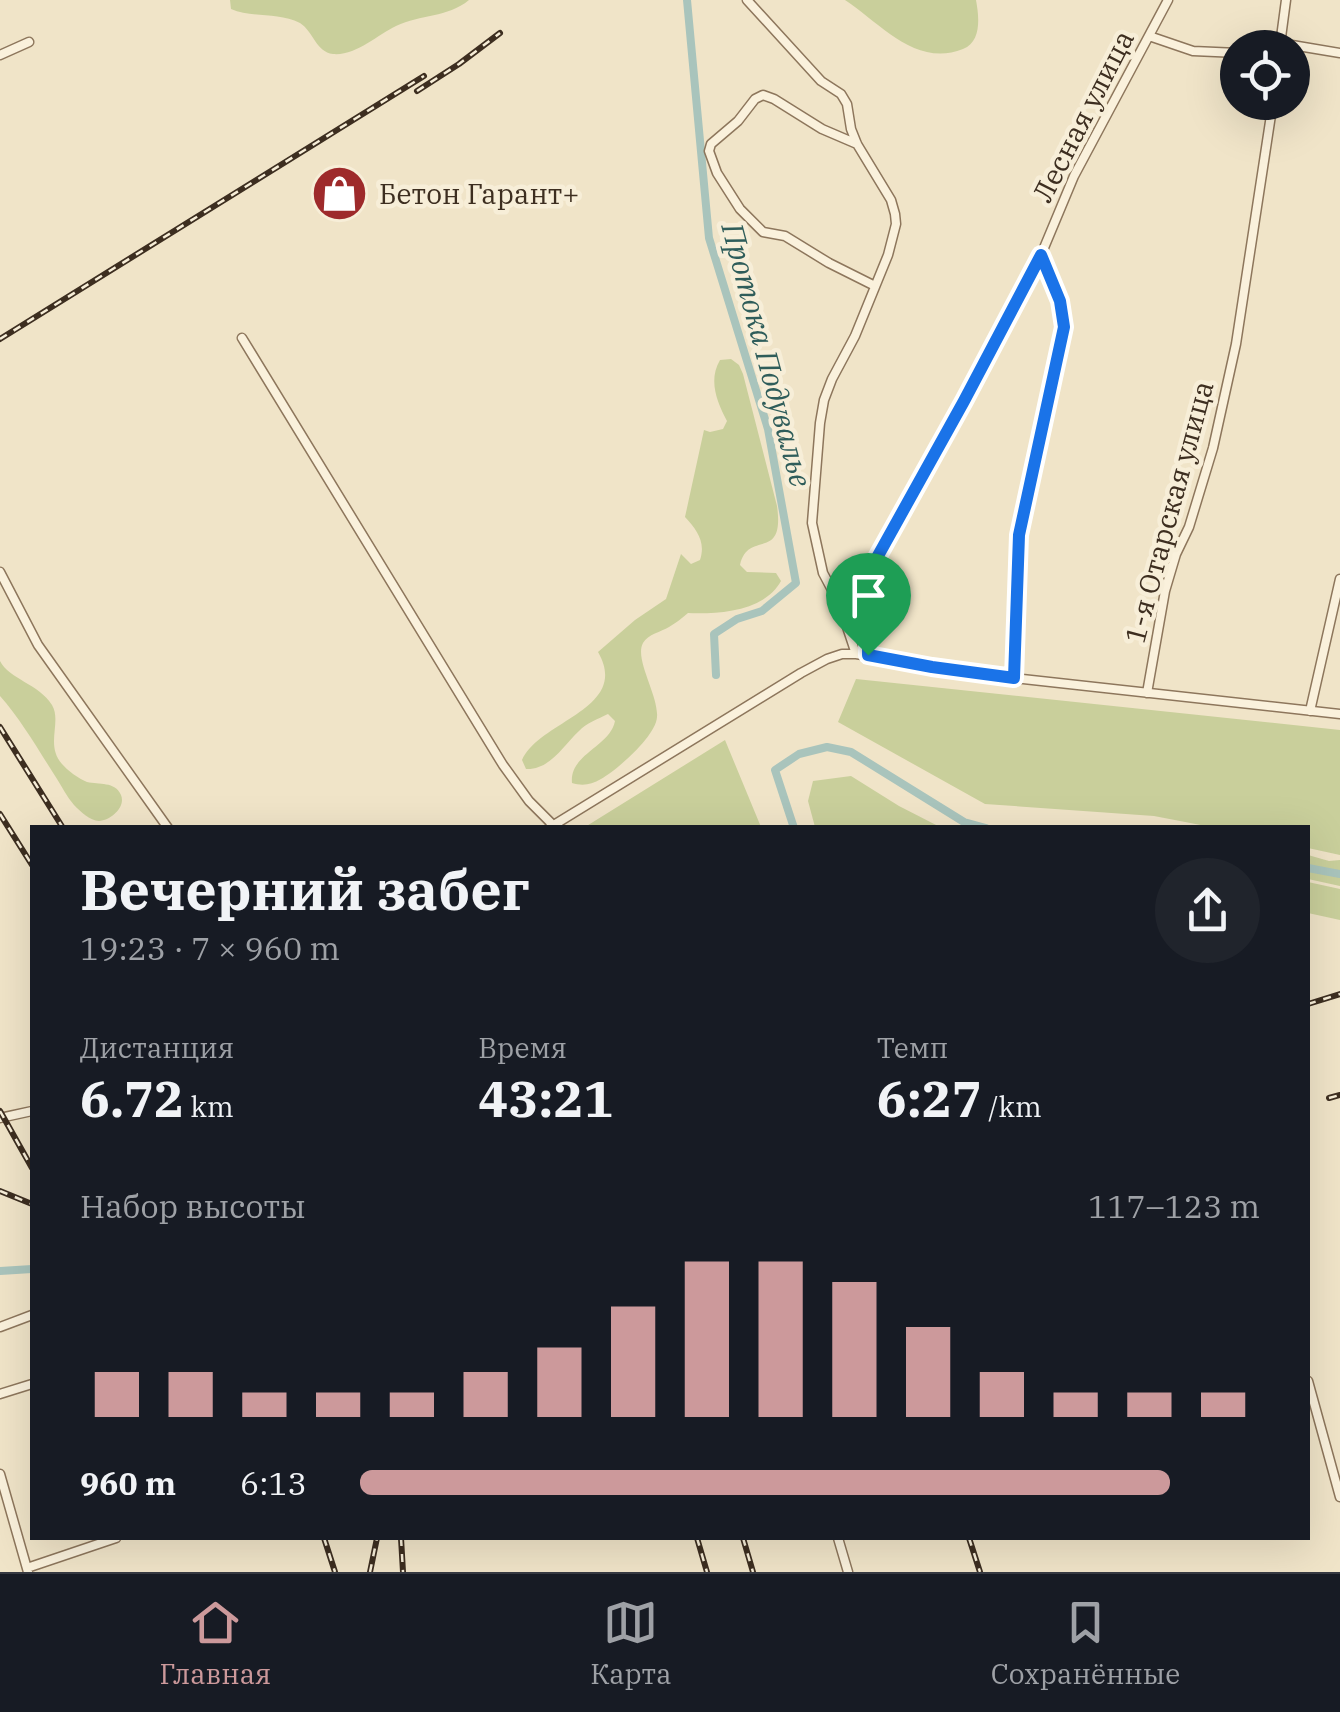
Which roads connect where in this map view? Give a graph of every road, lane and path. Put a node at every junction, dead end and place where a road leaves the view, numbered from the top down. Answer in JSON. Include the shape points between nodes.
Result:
{"nodes":[{"id":1,"x":746,"y":0,"type":"edge"},
{"id":2,"x":1168,"y":0,"type":"edge"},
{"id":3,"x":1286,"y":0,"type":"edge"},
{"id":4,"x":1282,"y":30,"type":"edge"},
{"id":5,"x":1149,"y":36,"type":"junction"},
{"id":6,"x":28,"y":42,"type":"dead end"},
{"id":7,"x":1310,"y":48,"type":"edge"},
{"id":8,"x":1220,"y":52,"type":"edge"},
{"id":9,"x":1340,"y":52,"type":"edge"},
{"id":10,"x":0,"y":55,"type":"edge"},
{"id":11,"x":1270,"y":120,"type":"edge"},
{"id":12,"x":857,"y":144,"type":"junction"},
{"id":13,"x":1041,"y":255,"type":"junction"},
{"id":14,"x":875,"y":286,"type":"junction"},
{"id":15,"x":242,"y":338,"type":"dead end"},
{"id":16,"x":0,"y":572,"type":"edge"},
{"id":17,"x":1340,"y":579,"type":"edge"},
{"id":18,"x":856,"y":654,"type":"junction"},
{"id":19,"x":868,"y":655,"type":"junction"},
{"id":20,"x":1014,"y":678,"type":"junction"},
{"id":21,"x":1148,"y":692,"type":"junction"},
{"id":22,"x":1310,"y":711,"type":"junction"},
{"id":23,"x":1340,"y":714,"type":"edge"},
{"id":24,"x":166,"y":825,"type":"edge"},
{"id":25,"x":550,"y":825,"type":"edge"},
{"id":26,"x":553,"y":825,"type":"edge"},
{"id":27,"x":30,"y":1111,"type":"edge"},
{"id":28,"x":0,"y":1118,"type":"edge"},
{"id":29,"x":30,"y":1316,"type":"edge"},
{"id":30,"x":0,"y":1327,"type":"edge"},
{"id":31,"x":30,"y":1385,"type":"edge"},
{"id":32,"x":1310,"y":1388,"type":"edge"},
{"id":33,"x":0,"y":1394,"type":"edge"},
{"id":34,"x":0,"y":1474,"type":"edge"},
{"id":35,"x":1340,"y":1497,"type":"edge"},
{"id":36,"x":110,"y":1540,"type":"edge"},
{"id":37,"x":839,"y":1540,"type":"edge"},
{"id":38,"x":28,"y":1570,"type":"edge"},
{"id":39,"x":848,"y":1572,"type":"edge"}],
"edges":[{"from":1,"to":12,"type":"street","via":[[841,94]]},
{"from":2,"to":5,"type":"street","name":"Лесная улица"},
{"from":3,"to":4,"type":"street"},
{"from":5,"to":8,"type":"street"},
{"from":5,"to":13,"type":"street","name":"Лесная улица","via":[[1074,176]]},
{"from":6,"to":10,"type":"street"},
{"from":7,"to":9,"type":"street"},
{"from":11,"to":21,"type":"street","name":"1-я Отарская улица","via":[[1236,344],[1213,448],[1165,590]]},
{"from":12,"to":14,"type":"street","via":[[895,214]]},
{"from":12,"to":14,"type":"street","via":[[763,96],[710,151],[740,208],[764,232],[785,236]]},
{"from":13,"to":19,"type":"street","name":"Лесная улица","via":[[869,572]]},
{"from":13,"to":20,"type":"street","via":[[1064,327],[1019,535]]},
{"from":14,"to":18,"type":"street","via":[[824,400],[812,523],[823,573]]},
{"from":15,"to":25,"type":"street","via":[[503,765]]},
{"from":16,"to":24,"type":"street","via":[[38,645]]},
{"from":17,"to":22,"type":"street"},
{"from":18,"to":19,"type":"street"},
{"from":18,"to":26,"type":"street","via":[[801,673]]},
{"from":19,"to":20,"type":"street"},
{"from":20,"to":21,"type":"street"},
{"from":21,"to":22,"type":"street"},
{"from":22,"to":23,"type":"street"},
{"from":27,"to":28,"type":"street"},
{"from":29,"to":30,"type":"street"},
{"from":31,"to":33,"type":"street"},
{"from":32,"to":35,"type":"street"},
{"from":34,"to":38,"type":"street"},
{"from":36,"to":38,"type":"street"},
{"from":37,"to":39,"type":"street"}]}
